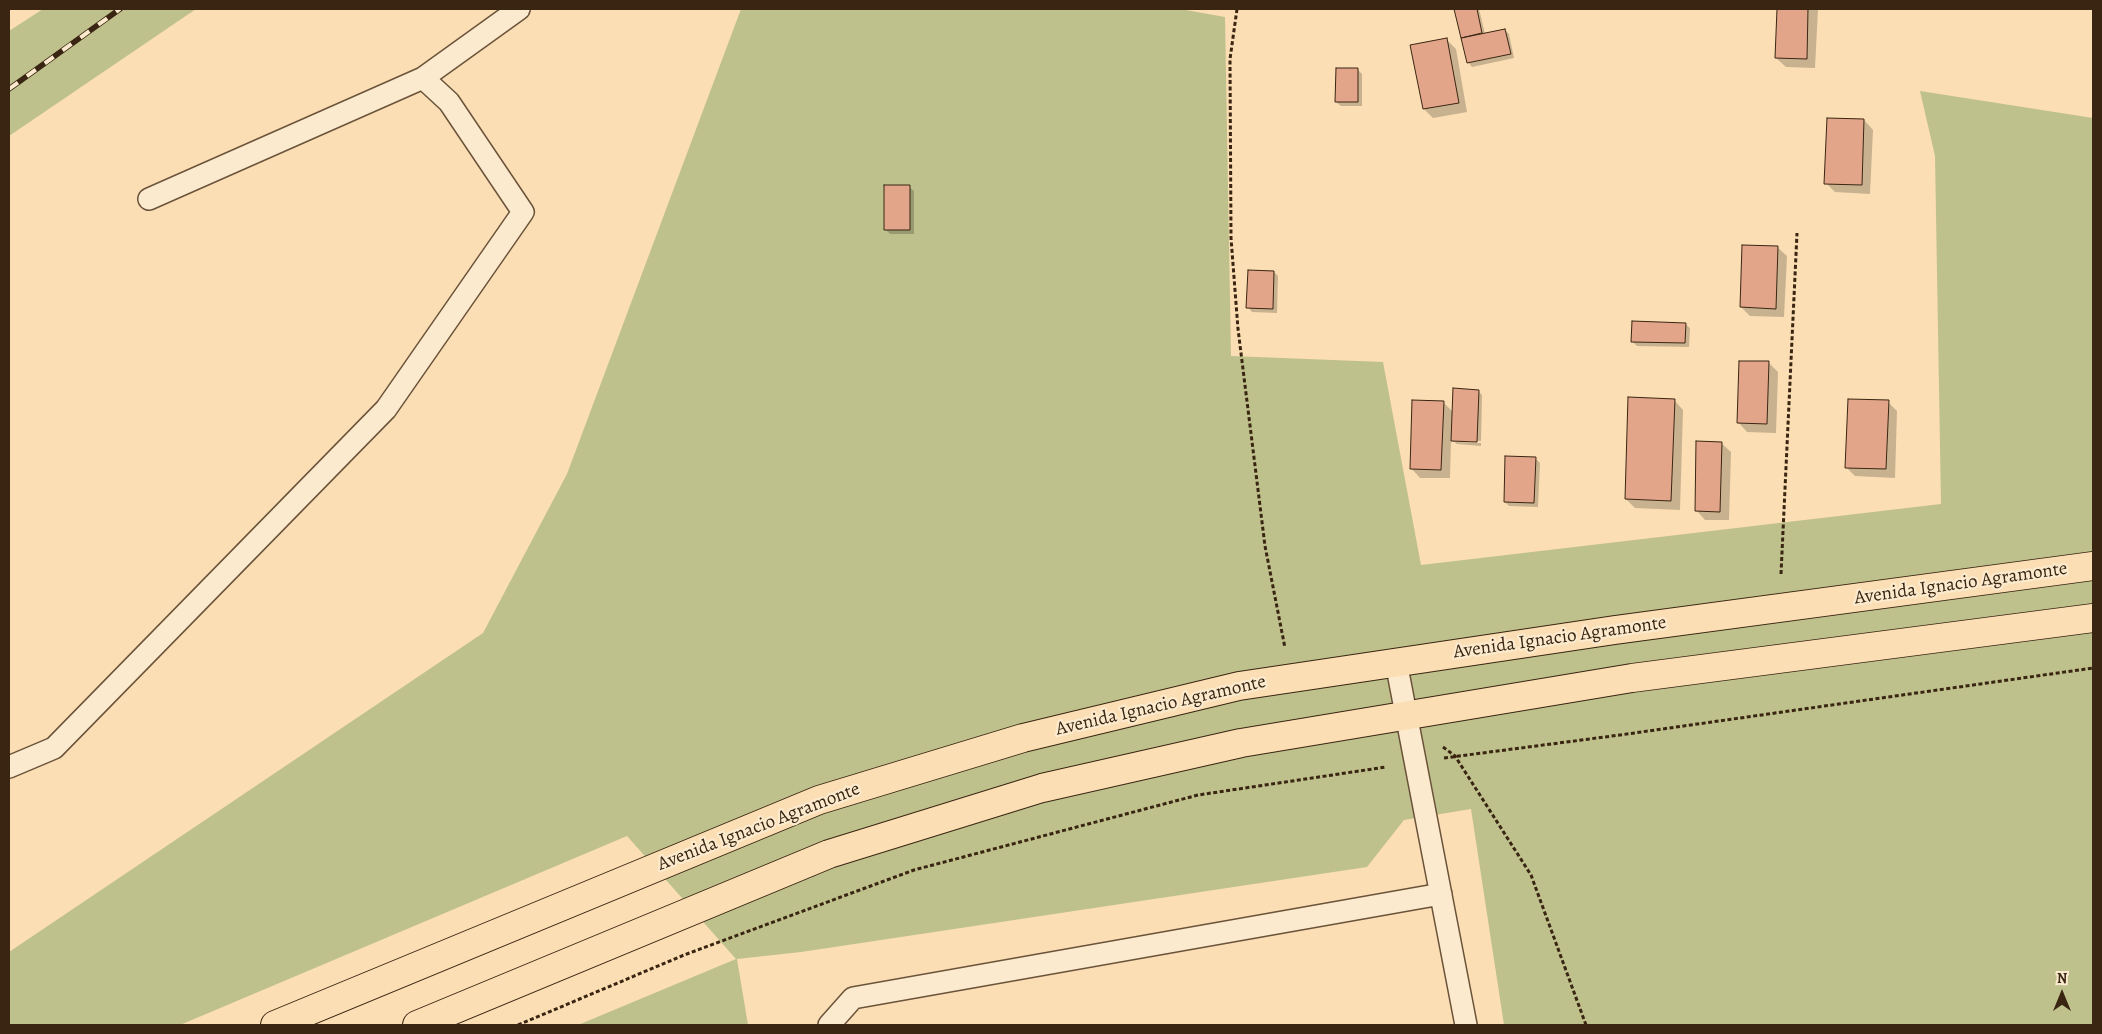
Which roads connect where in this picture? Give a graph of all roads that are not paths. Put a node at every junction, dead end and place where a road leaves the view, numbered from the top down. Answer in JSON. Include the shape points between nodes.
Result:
{"nodes":[{"id":1,"x":519,"y":9,"type":"edge"},
{"id":2,"x":423,"y":78,"type":"junction"},
{"id":3,"x":149,"y":198,"type":"dead end"},
{"id":4,"x":2093,"y":566,"type":"edge"},
{"id":5,"x":2093,"y":618,"type":"edge"},
{"id":6,"x":1396,"y":662,"type":"junction"},
{"id":7,"x":1406,"y":716,"type":"junction"},
{"id":8,"x":9,"y":767,"type":"edge"},
{"id":9,"x":1441,"y":894,"type":"junction"},
{"id":10,"x":275,"y":1025,"type":"edge"},
{"id":11,"x":417,"y":1025,"type":"edge"},
{"id":12,"x":829,"y":1025,"type":"edge"},
{"id":13,"x":1466,"y":1025,"type":"edge"}],
"edges":[{"from":1,"to":2,"type":"lane"},
{"from":2,"to":3,"type":"lane"},
{"from":2,"to":8,"type":"lane","via":[[449,102],[523,212],[386,409],[54,748]]},
{"from":4,"to":6,"type":"main road","name":"Avenida Ignacio Agramonte"},
{"from":5,"to":7,"type":"main road","via":[[1632,678]]},
{"from":6,"to":7,"type":"lane"},
{"from":6,"to":10,"type":"main road","name":"Avenida Ignacio Agramonte","via":[[1239,686],[1023,738],[818,800]]},
{"from":7,"to":9,"type":"lane"},
{"from":7,"to":11,"type":"main road","via":[[1241,743],[1042,788],[829,854]]},
{"from":9,"to":12,"type":"lane","via":[[853,998]]},
{"from":9,"to":13,"type":"lane"}]}
